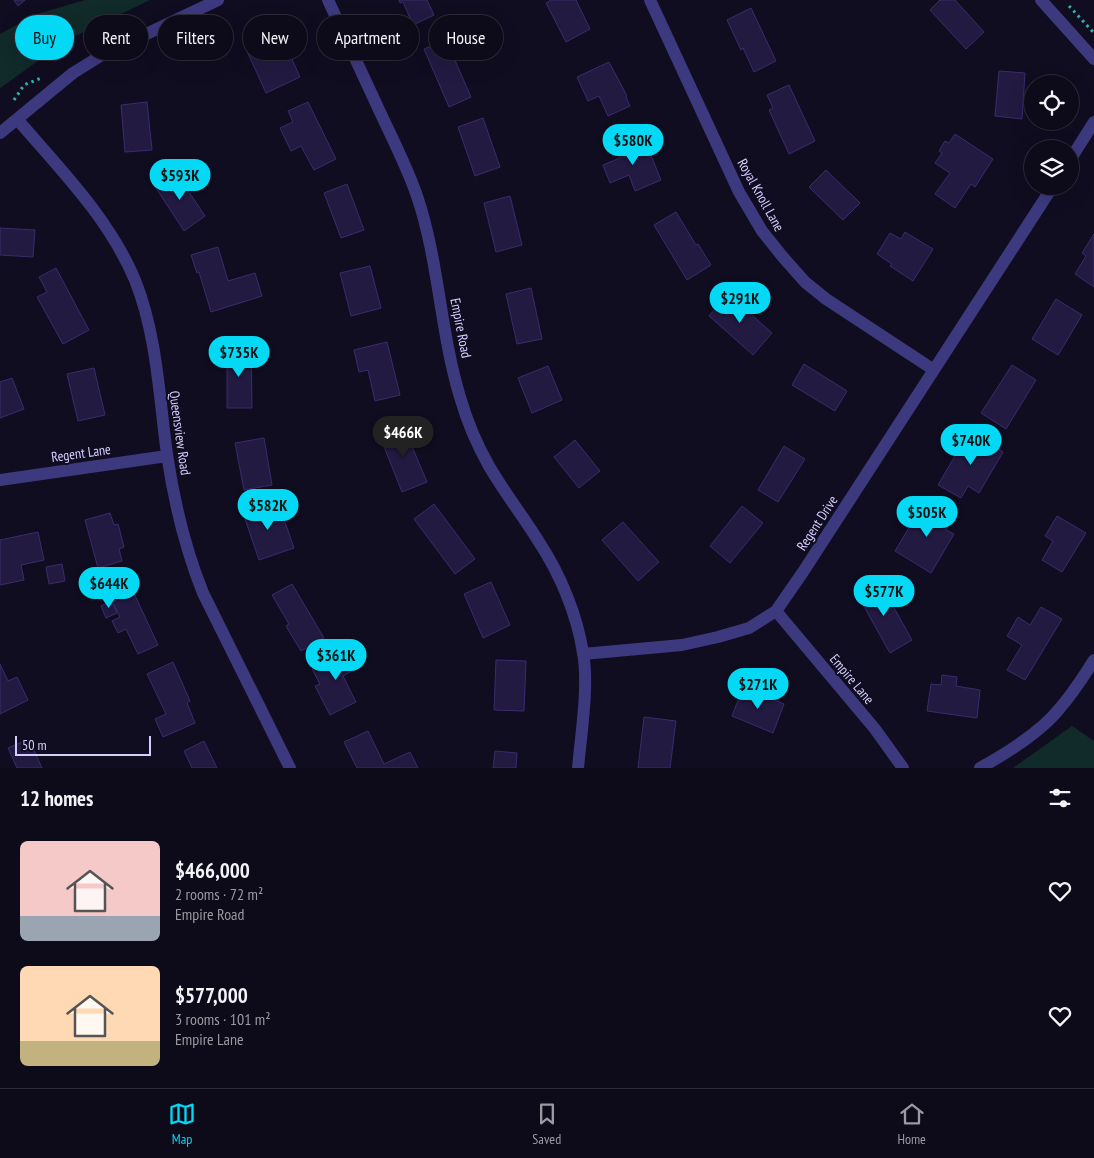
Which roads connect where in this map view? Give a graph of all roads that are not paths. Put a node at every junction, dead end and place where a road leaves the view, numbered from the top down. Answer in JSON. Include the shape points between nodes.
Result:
{"nodes":[{"id":1,"x":218,"y":0,"type":"edge"},
{"id":2,"x":328,"y":0,"type":"edge"},
{"id":3,"x":650,"y":0,"type":"edge"},
{"id":4,"x":1041,"y":0,"type":"edge"},
{"id":5,"x":1094,"y":59,"type":"edge"},
{"id":6,"x":17,"y":119,"type":"junction"},
{"id":7,"x":1094,"y":122,"type":"edge"},
{"id":8,"x":0,"y":133,"type":"edge"},
{"id":9,"x":1079,"y":146,"type":"edge"},
{"id":10,"x":1047,"y":195,"type":"edge"},
{"id":11,"x":934,"y":370,"type":"junction"},
{"id":12,"x":167,"y":456,"type":"junction"},
{"id":13,"x":0,"y":480,"type":"edge"},
{"id":14,"x":776,"y":611,"type":"junction"},
{"id":15,"x":584,"y":654,"type":"junction"},
{"id":16,"x":1094,"y":660,"type":"edge"},
{"id":17,"x":290,"y":768,"type":"edge"},
{"id":18,"x":578,"y":768,"type":"edge"},
{"id":19,"x":903,"y":768,"type":"edge"},
{"id":20,"x":980,"y":768,"type":"edge"}],
"edges":[{"from":1,"to":6,"type":"street","via":[[102,55],[73,73]]},
{"from":2,"to":15,"type":"street","name":"Empire Road","via":[[417,196],[458,388],[473,431],[493,472],[555,570],[570,604]]},
{"from":3,"to":11,"type":"street","name":"Royal Knoll Lane","via":[[739,192],[762,231],[782,256],[826,299]]},
{"from":4,"to":5,"type":"street"},
{"from":6,"to":8,"type":"street"},
{"from":6,"to":12,"type":"street","name":"Queensview Road","via":[[91,204],[135,280],[152,341]]},
{"from":7,"to":9,"type":"street"},
{"from":10,"to":11,"type":"street","name":"Regent Drive"},
{"from":11,"to":14,"type":"street","name":"Regent Drive"},
{"from":12,"to":13,"type":"street","name":"Regent Lane"},
{"from":12,"to":17,"type":"street","name":"Queensview Road","via":[[183,535],[199,585]]},
{"from":14,"to":15,"type":"street","name":"Regent Drive","via":[[748,628],[718,638],[682,645]]},
{"from":14,"to":19,"type":"street","name":"Empire Lane","via":[[875,729]]},
{"from":15,"to":18,"type":"street"},
{"from":16,"to":20,"type":"street","via":[[1059,709],[1030,736]]}]}
